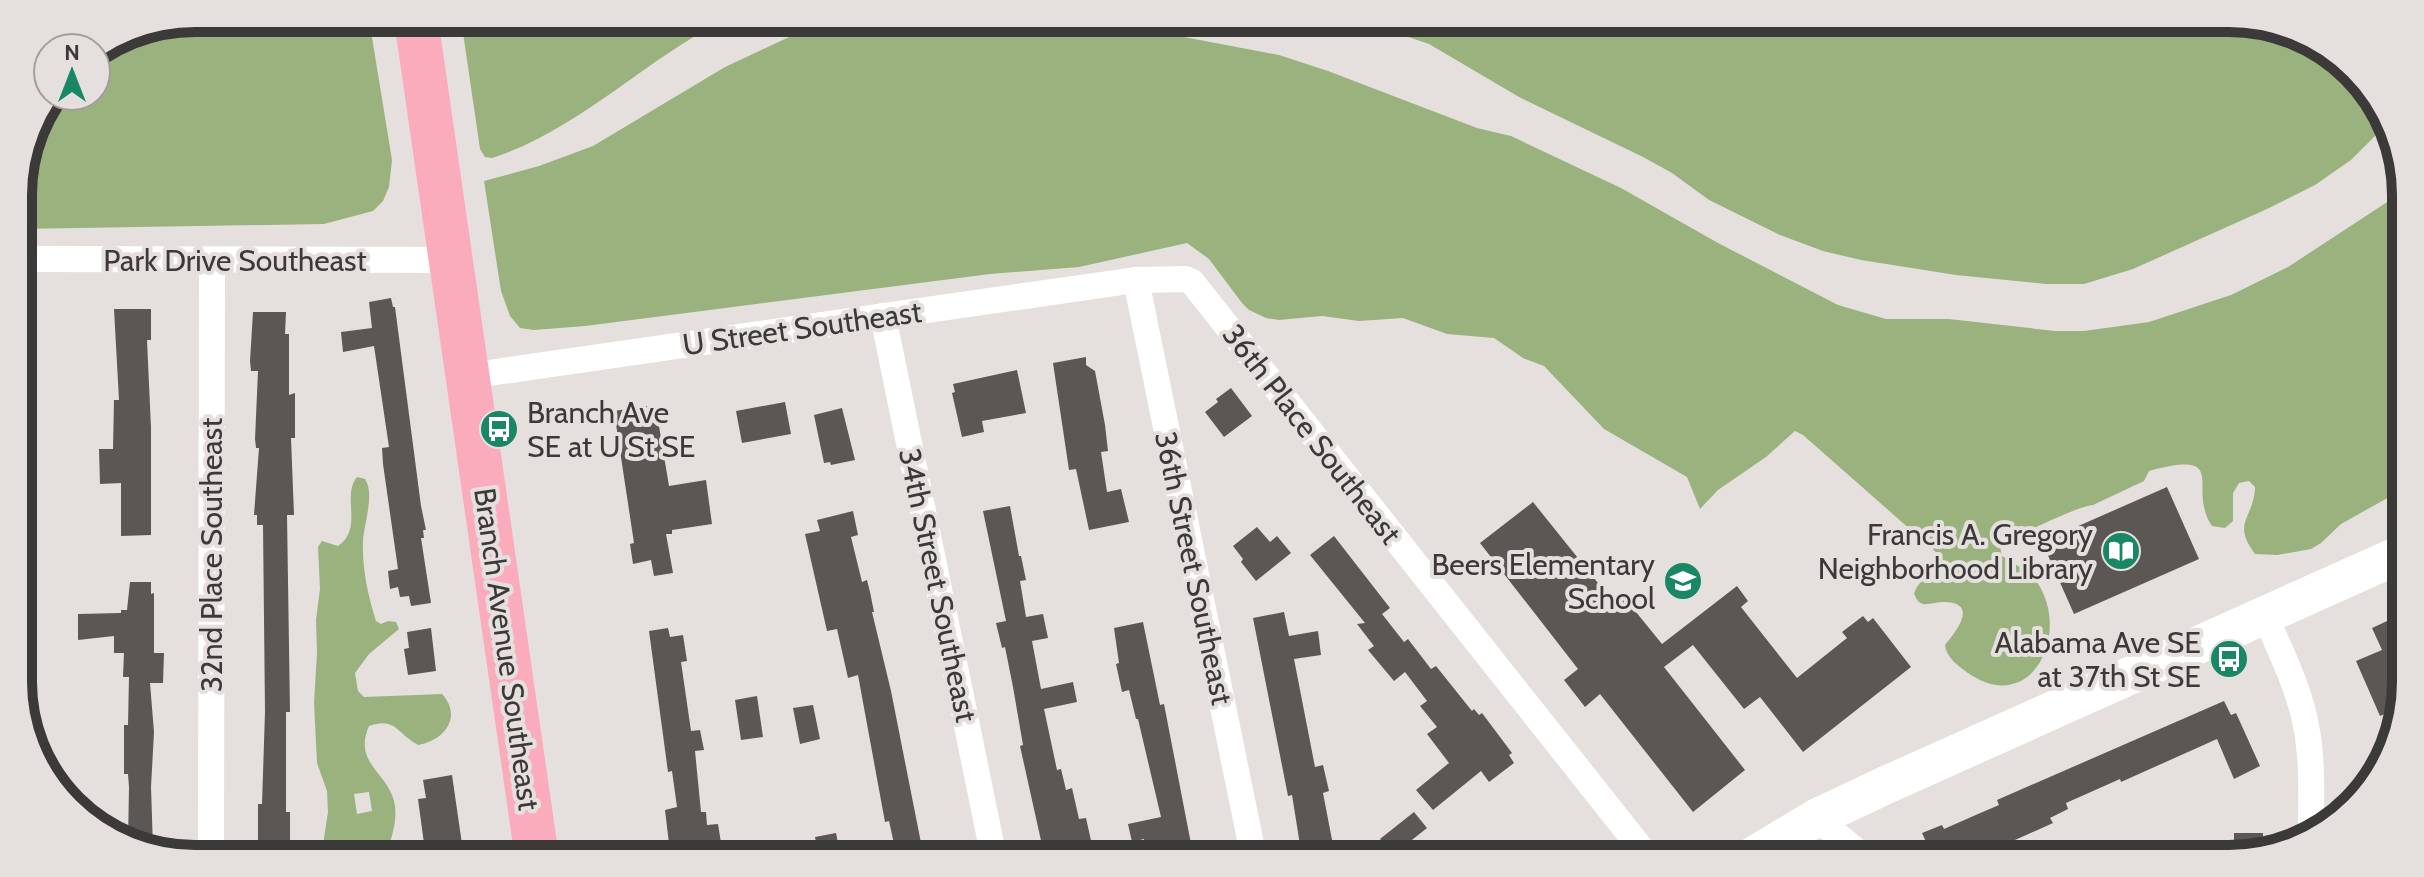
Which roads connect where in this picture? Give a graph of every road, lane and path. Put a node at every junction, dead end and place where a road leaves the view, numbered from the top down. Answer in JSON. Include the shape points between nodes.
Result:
{"nodes":[{"id":1,"x":418,"y":32,"type":"edge"},
{"id":2,"x":32,"y":259,"type":"edge"},
{"id":3,"x":212,"y":260,"type":"junction"},
{"id":4,"x":452,"y":260,"type":"junction"},
{"id":5,"x":1136,"y":280,"type":"junction"},
{"id":6,"x":883,"y":316,"type":"junction"},
{"id":7,"x":468,"y":376,"type":"junction"},
{"id":8,"x":2392,"y":558,"type":"edge"},
{"id":9,"x":2265,"y":615,"type":"junction"},
{"id":10,"x":1816,"y":818,"type":"junction"},
{"id":11,"x":2311,"y":823,"type":"edge"},
{"id":12,"x":211,"y":845,"type":"edge"},
{"id":13,"x":535,"y":845,"type":"edge"},
{"id":14,"x":991,"y":845,"type":"edge"},
{"id":15,"x":1251,"y":845,"type":"edge"},
{"id":16,"x":1638,"y":845,"type":"edge"},
{"id":17,"x":1771,"y":845,"type":"edge"},
{"id":18,"x":1849,"y":845,"type":"edge"}],
"edges":[{"from":1,"to":4,"type":"highway","name":"Branch Avenue Southeast"},
{"from":2,"to":3,"type":"street","name":"Park Drive Southeast"},
{"from":3,"to":4,"type":"street","name":"Park Drive Southeast"},
{"from":3,"to":12,"type":"street","name":"32nd Place Southeast"},
{"from":4,"to":7,"type":"highway","name":"Branch Avenue Southeast"},
{"from":5,"to":6,"type":"street","name":"U Street Southeast"},
{"from":5,"to":15,"type":"street","name":"36th Street Southeast"},
{"from":5,"to":16,"type":"street","name":"36th Place Southeast","via":[[1192,282]]},
{"from":6,"to":7,"type":"street","name":"U Street Southeast"},
{"from":6,"to":14,"type":"street","name":"34th Street Southeast"},
{"from":7,"to":13,"type":"highway","name":"Branch Avenue Southeast"},
{"from":8,"to":9,"type":"main road"},
{"from":9,"to":10,"type":"main road"},
{"from":9,"to":11,"type":"street","via":[[2306,725]]},
{"from":10,"to":17,"type":"main road"},
{"from":10,"to":18,"type":"street"}]}
